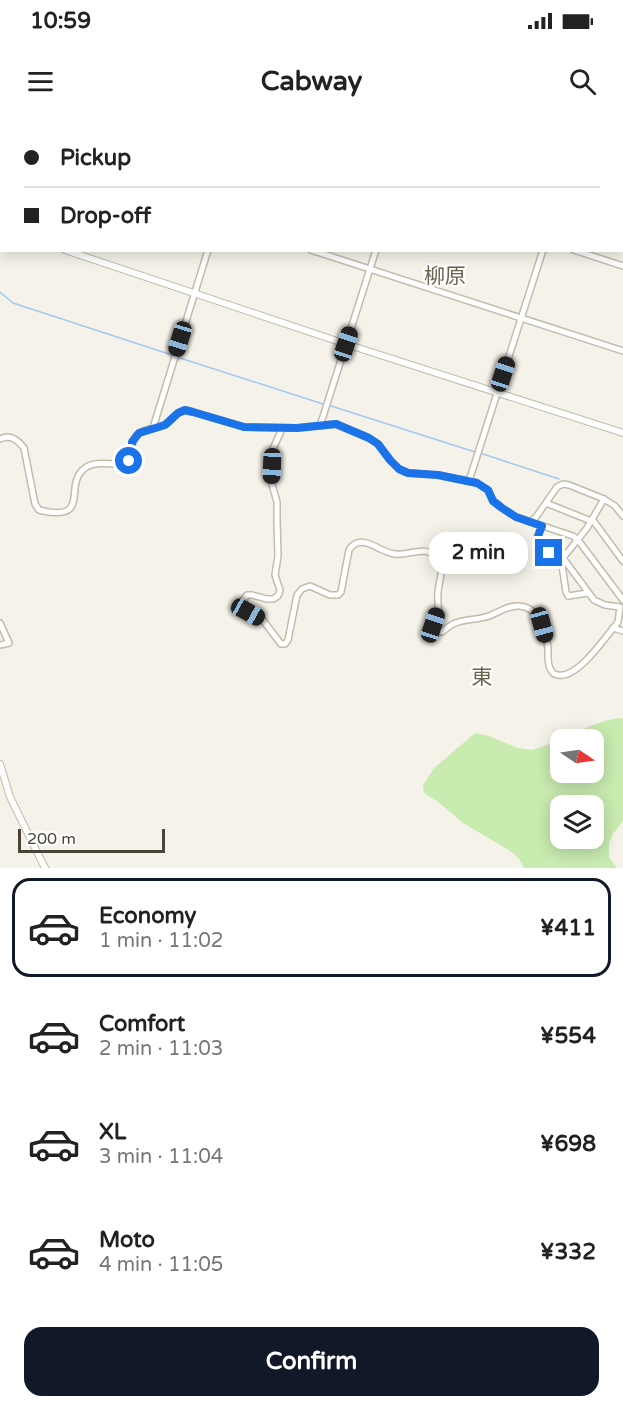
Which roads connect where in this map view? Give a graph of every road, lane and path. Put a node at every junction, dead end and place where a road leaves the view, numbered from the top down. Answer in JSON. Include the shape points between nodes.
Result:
{"nodes":[{"id":1,"x":71,"y":252,"type":"edge"},
{"id":2,"x":207,"y":252,"type":"edge"},
{"id":3,"x":317,"y":252,"type":"edge"},
{"id":4,"x":375,"y":252,"type":"edge"},
{"id":5,"x":542,"y":252,"type":"edge"},
{"id":6,"x":580,"y":252,"type":"edge"},
{"id":7,"x":623,"y":267,"type":"edge"},
{"id":8,"x":370,"y":269,"type":"junction"},
{"id":9,"x":194,"y":294,"type":"junction"},
{"id":10,"x":521,"y":318,"type":"junction"},
{"id":11,"x":346,"y":344,"type":"junction"},
{"id":12,"x":623,"y":351,"type":"edge"},
{"id":13,"x":497,"y":393,"type":"junction"},
{"id":14,"x":320,"y":426,"type":"junction"},
{"id":15,"x":153,"y":428,"type":"junction"},
{"id":16,"x":282,"y":429,"type":"junction"},
{"id":17,"x":623,"y":433,"type":"edge"},
{"id":18,"x":0,"y":439,"type":"edge"},
{"id":19,"x":469,"y":481,"type":"junction"},
{"id":20,"x":604,"y":499,"type":"junction"},
{"id":21,"x":546,"y":503,"type":"junction"},
{"id":22,"x":623,"y":514,"type":"edge"},
{"id":23,"x":592,"y":520,"type":"junction"},
{"id":24,"x":530,"y":522,"type":"junction"},
{"id":25,"x":542,"y":526,"type":"junction"},
{"id":26,"x":578,"y":540,"type":"junction"},
{"id":27,"x":563,"y":558,"type":"junction"},
{"id":28,"x":623,"y":561,"type":"edge"},
{"id":29,"x":588,"y":593,"type":"junction"},
{"id":30,"x":622,"y":603,"type":"edge"},
{"id":31,"x":0,"y":623,"type":"edge"},
{"id":32,"x":613,"y":628,"type":"junction"},
{"id":33,"x":623,"y":631,"type":"edge"},
{"id":34,"x":0,"y":645,"type":"edge"},
{"id":35,"x":0,"y":764,"type":"edge"},
{"id":36,"x":45,"y":868,"type":"edge"}],
"edges":[{"from":1,"to":9,"type":"street"},
{"from":2,"to":9,"type":"street"},
{"from":3,"to":8,"type":"street"},
{"from":4,"to":8,"type":"street"},
{"from":5,"to":10,"type":"street"},
{"from":6,"to":7,"type":"street"},
{"from":8,"to":10,"type":"street"},
{"from":8,"to":11,"type":"street"},
{"from":9,"to":11,"type":"street"},
{"from":9,"to":15,"type":"street"},
{"from":10,"to":12,"type":"street"},
{"from":10,"to":13,"type":"street"},
{"from":11,"to":13,"type":"street"},
{"from":11,"to":14,"type":"street"},
{"from":13,"to":17,"type":"street"},
{"from":13,"to":19,"type":"street"},
{"from":14,"to":16,"type":"street"},
{"from":14,"to":19,"type":"street","via":[[336,424],[369,438],[399,469],[408,473]]},
{"from":15,"to":16,"type":"street","via":[[165,425],[185,410],[244,427]]},
{"from":15,"to":18,"type":"street","via":[[135,437],[129,461],[86,467],[78,475],[72,505],[67,511],[53,514],[39,510],[35,504],[21,443],[8,437]]},
{"from":16,"to":32,"type":"street","via":[[272,452],[271,481],[277,502],[278,556],[274,575],[280,590],[276,598],[248,595],[243,603],[248,612],[262,619],[281,644],[288,640],[297,595],[310,586],[338,596],[349,550],[363,542],[391,554],[431,552],[438,560],[441,570],[433,625],[436,630],[442,632],[455,623],[516,606],[531,610],[542,625],[549,668],[561,676],[581,666]]},
{"from":19,"to":24,"type":"street","via":[[488,490],[502,508]]},
{"from":20,"to":21,"type":"street","via":[[563,484]]},
{"from":20,"to":22,"type":"street"},
{"from":20,"to":23,"type":"street"},
{"from":21,"to":23,"type":"street"},
{"from":21,"to":24,"type":"street"},
{"from":23,"to":26,"type":"street"},
{"from":23,"to":28,"type":"street"},
{"from":24,"to":25,"type":"street"},
{"from":25,"to":26,"type":"street"},
{"from":25,"to":27,"type":"street","via":[[538,544]]},
{"from":26,"to":27,"type":"street"},
{"from":26,"to":30,"type":"street"},
{"from":27,"to":29,"type":"street"},
{"from":27,"to":29,"type":"street","via":[[568,596]]},
{"from":29,"to":30,"type":"street","via":[[605,605]]},
{"from":30,"to":32,"type":"street"},
{"from":31,"to":34,"type":"street","via":[[9,643]]},
{"from":32,"to":33,"type":"street"},
{"from":35,"to":36,"type":"street","via":[[15,807]]}]}
